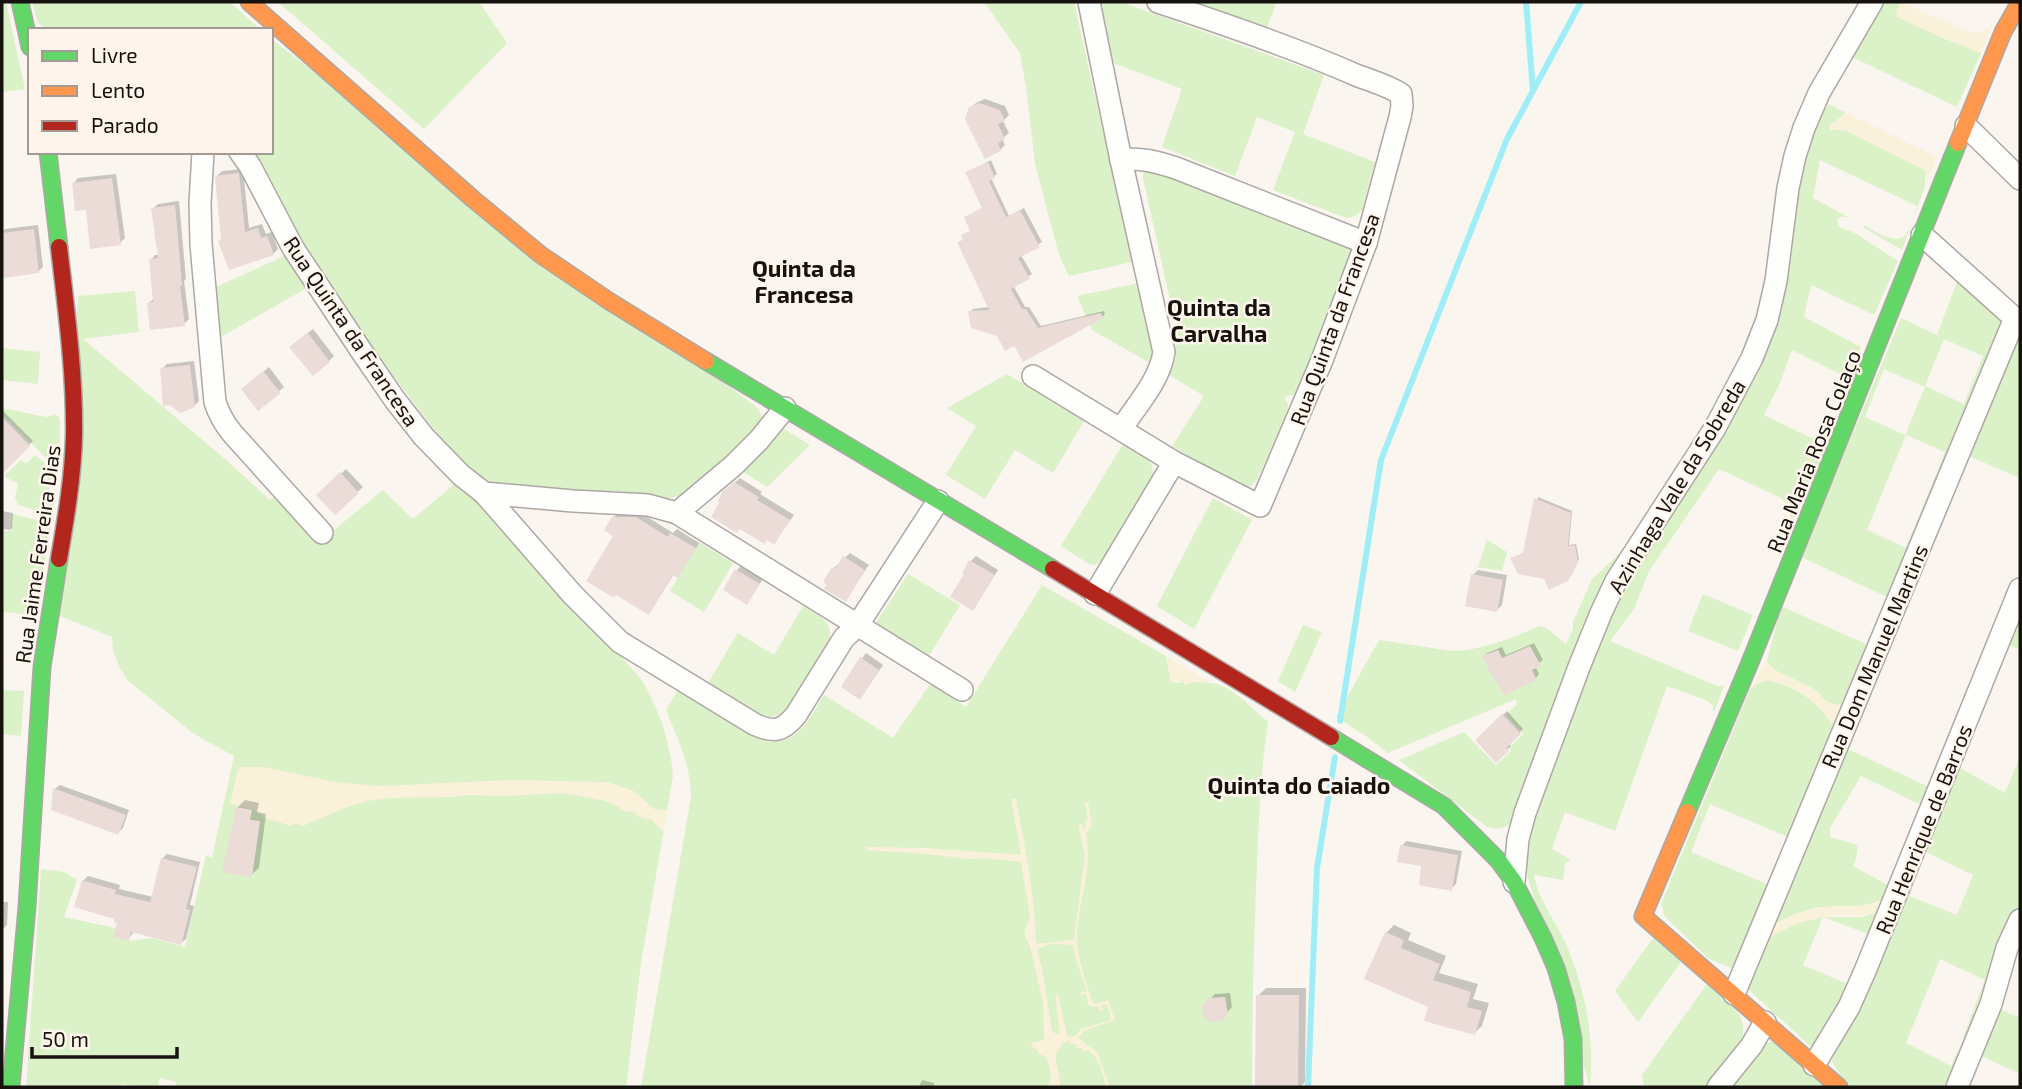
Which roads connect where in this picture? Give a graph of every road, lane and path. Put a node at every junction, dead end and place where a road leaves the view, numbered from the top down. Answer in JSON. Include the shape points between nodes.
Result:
{"nodes":[{"id":1,"x":20,"y":2,"type":"edge"},
{"id":2,"x":249,"y":2,"type":"edge"},
{"id":3,"x":1089,"y":2,"type":"edge"},
{"id":4,"x":1158,"y":2,"type":"edge"},
{"id":5,"x":1872,"y":2,"type":"edge"},
{"id":6,"x":2019,"y":6,"type":"edge"},
{"id":7,"x":28,"y":37,"type":"edge"},
{"id":8,"x":1965,"y":127,"type":"junction"},
{"id":9,"x":48,"y":154,"type":"edge"},
{"id":10,"x":204,"y":154,"type":"edge"},
{"id":11,"x":241,"y":154,"type":"edge"},
{"id":12,"x":1121,"y":160,"type":"junction"},
{"id":13,"x":2020,"y":179,"type":"edge"},
{"id":14,"x":1922,"y":235,"type":"junction"},
{"id":15,"x":1366,"y":243,"type":"junction"},
{"id":16,"x":2017,"y":321,"type":"edge"},
{"id":17,"x":1033,"y":376,"type":"dead end"},
{"id":18,"x":785,"y":408,"type":"junction"},
{"id":19,"x":1121,"y":429,"type":"junction"},
{"id":20,"x":1174,"y":462,"type":"junction"},
{"id":21,"x":484,"y":493,"type":"junction"},
{"id":22,"x":938,"y":501,"type":"junction"},
{"id":23,"x":677,"y":513,"type":"junction"},
{"id":24,"x":323,"y":533,"type":"dead end"},
{"id":25,"x":2020,"y":589,"type":"edge"},
{"id":26,"x":1095,"y":594,"type":"junction"},
{"id":27,"x":857,"y":625,"type":"junction"},
{"id":28,"x":962,"y":690,"type":"dead end"},
{"id":29,"x":1525,"y":813,"type":"junction"},
{"id":30,"x":1480,"y":840,"type":"junction"},
{"id":31,"x":1514,"y":882,"type":"junction"},
{"id":32,"x":2020,"y":920,"type":"edge"},
{"id":33,"x":1734,"y":994,"type":"junction"},
{"id":34,"x":1765,"y":1022,"type":"junction"},
{"id":35,"x":1814,"y":1065,"type":"junction"},
{"id":36,"x":11,"y":1087,"type":"edge"},
{"id":37,"x":1574,"y":1087,"type":"edge"},
{"id":38,"x":1718,"y":1087,"type":"edge"},
{"id":39,"x":1839,"y":1087,"type":"edge"},
{"id":40,"x":1957,"y":1087,"type":"edge"}],
"edges":[{"from":1,"to":7,"type":"street"},
{"from":2,"to":18,"type":"street","via":[[541,254]]},
{"from":3,"to":12,"type":"street"},
{"from":4,"to":15,"type":"street","name":"Rua Quinta da Francesa","via":[[1335,65],[1401,94],[1400,117]]},
{"from":5,"to":29,"type":"street","name":"Azinhaga Vale da Sobreda","via":[[1804,128],[1788,188],[1776,281],[1752,358],[1715,428],[1616,581],[1578,667]]},
{"from":6,"to":8,"type":"street","name":"Rua Maria Rosa Colaço","via":[[1998,44]]},
{"from":8,"to":13,"type":"street"},
{"from":8,"to":14,"type":"street","name":"Rua Maria Rosa Colaço"},
{"from":9,"to":36,"type":"street","name":"Rua Jaime Ferreira Dias","via":[[71,351],[74,435],[70,494],[42,667]]},
{"from":10,"to":24,"type":"street","via":[[201,244],[218,411],[223,423]]},
{"from":11,"to":21,"type":"street","name":"Rua Quinta da Francesa","via":[[293,248],[395,400],[424,437]]},
{"from":12,"to":15,"type":"street","via":[[1150,160],[1176,168]]},
{"from":12,"to":19,"type":"street","via":[[1164,352],[1156,375]]},
{"from":14,"to":16,"type":"street"},
{"from":14,"to":33,"type":"street","name":"Rua Maria Rosa Colaço","via":[[1643,916]]},
{"from":15,"to":20,"type":"street","name":"Rua Quinta da Francesa","via":[[1260,506]]},
{"from":16,"to":33,"type":"street","name":"Rua Dom Manuel Martins"},
{"from":17,"to":19,"type":"street"},
{"from":18,"to":22,"type":"street"},
{"from":18,"to":23,"type":"street","via":[[734,465]]},
{"from":19,"to":20,"type":"street"},
{"from":20,"to":26,"type":"street"},
{"from":21,"to":23,"type":"street","via":[[648,505]]},
{"from":21,"to":27,"type":"street","name":"Rua Quinta da Francesa","via":[[620,642],[766,730],[789,724]]},
{"from":22,"to":26,"type":"street"},
{"from":22,"to":27,"type":"street","name":"Rua Quinta da Francesa"},
{"from":23,"to":27,"type":"street"},
{"from":25,"to":35,"type":"street","name":"Rua Henrique de Barros","via":[[1865,971]]},
{"from":26,"to":30,"type":"street","via":[[1444,806]]},
{"from":27,"to":28,"type":"street"},
{"from":29,"to":30,"type":"street","name":"Azinhaga Vale da Sobreda","via":[[1503,834]]},
{"from":29,"to":31,"type":"street","name":"Azinhaga Vale da Sobreda"},
{"from":30,"to":31,"type":"street"},
{"from":31,"to":37,"type":"street","via":[[1556,968],[1566,1002],[1573,1039]]},
{"from":32,"to":40,"type":"street"},
{"from":33,"to":34,"type":"street"},
{"from":34,"to":35,"type":"street"},
{"from":34,"to":38,"type":"street"},
{"from":35,"to":39,"type":"street"}]}
